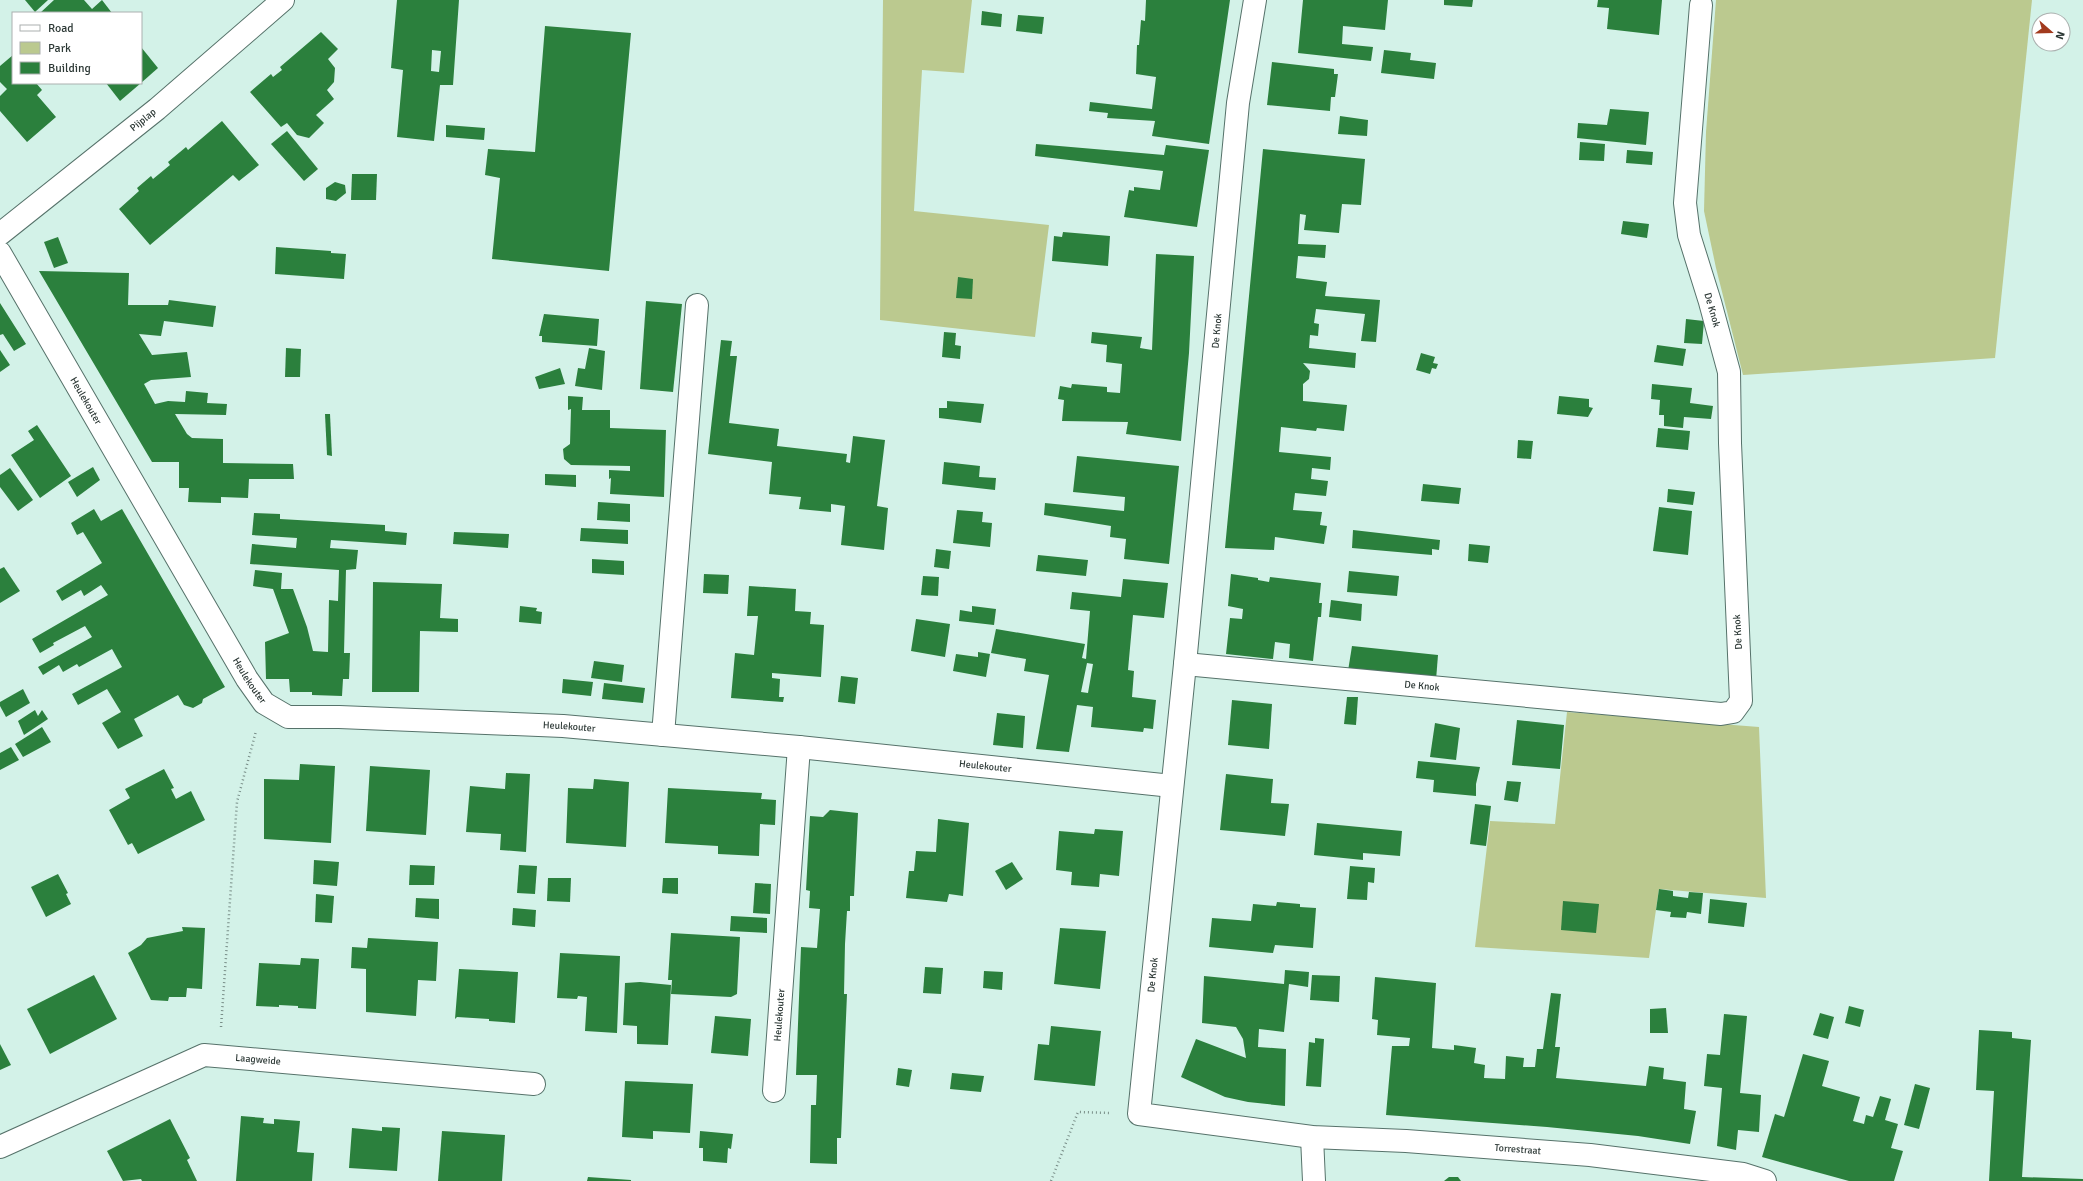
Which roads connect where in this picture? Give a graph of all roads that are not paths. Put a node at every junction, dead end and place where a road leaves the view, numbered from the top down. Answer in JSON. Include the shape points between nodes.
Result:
{"nodes":[{"id":1,"x":282,"y":0,"type":"edge"},
{"id":2,"x":1255,"y":0,"type":"edge"},
{"id":3,"x":1701,"y":5,"type":"dead end"},
{"id":4,"x":0,"y":234,"type":"edge"},
{"id":5,"x":0,"y":253,"type":"edge"},
{"id":6,"x":697,"y":305,"type":"dead end"},
{"id":7,"x":1185,"y":664,"type":"junction"},
{"id":8,"x":663,"y":735,"type":"junction"},
{"id":9,"x":799,"y":747,"type":"junction"},
{"id":10,"x":1172,"y":786,"type":"junction"},
{"id":11,"x":534,"y":1084,"type":"dead end"},
{"id":12,"x":774,"y":1091,"type":"dead end"},
{"id":13,"x":1312,"y":1137,"type":"junction"},
{"id":14,"x":0,"y":1147,"type":"edge"},
{"id":15,"x":1314,"y":1181,"type":"edge"},
{"id":16,"x":1765,"y":1181,"type":"edge"}],
"edges":[{"from":1,"to":4,"type":"street","name":"Pijplap","via":[[157,109]]},
{"from":2,"to":7,"type":"street","name":"De Knok","via":[[1238,103]]},
{"from":3,"to":7,"type":"street","name":"De Knok","via":[[1686,203],[1688,235],[1729,372],[1742,701],[1734,712],[1721,714]]},
{"from":5,"to":8,"type":"street","name":"Heulekouter","via":[[247,679],[264,703],[288,717],[339,716],[563,726]]},
{"from":6,"to":8,"type":"street"},
{"from":7,"to":10,"type":"street","name":"De Knok"},
{"from":8,"to":9,"type":"street","name":"Heulekouter"},
{"from":9,"to":10,"type":"street","name":"Heulekouter"},
{"from":9,"to":12,"type":"street","name":"Heulekouter"},
{"from":10,"to":13,"type":"street","name":"De Knok","via":[[1139,1114]]},
{"from":11,"to":14,"type":"street","name":"Laagweide","via":[[204,1055]]},
{"from":13,"to":15,"type":"street"},
{"from":13,"to":16,"type":"street","name":"Torrestraat","via":[[1406,1141],[1590,1155],[1743,1174]]}]}
